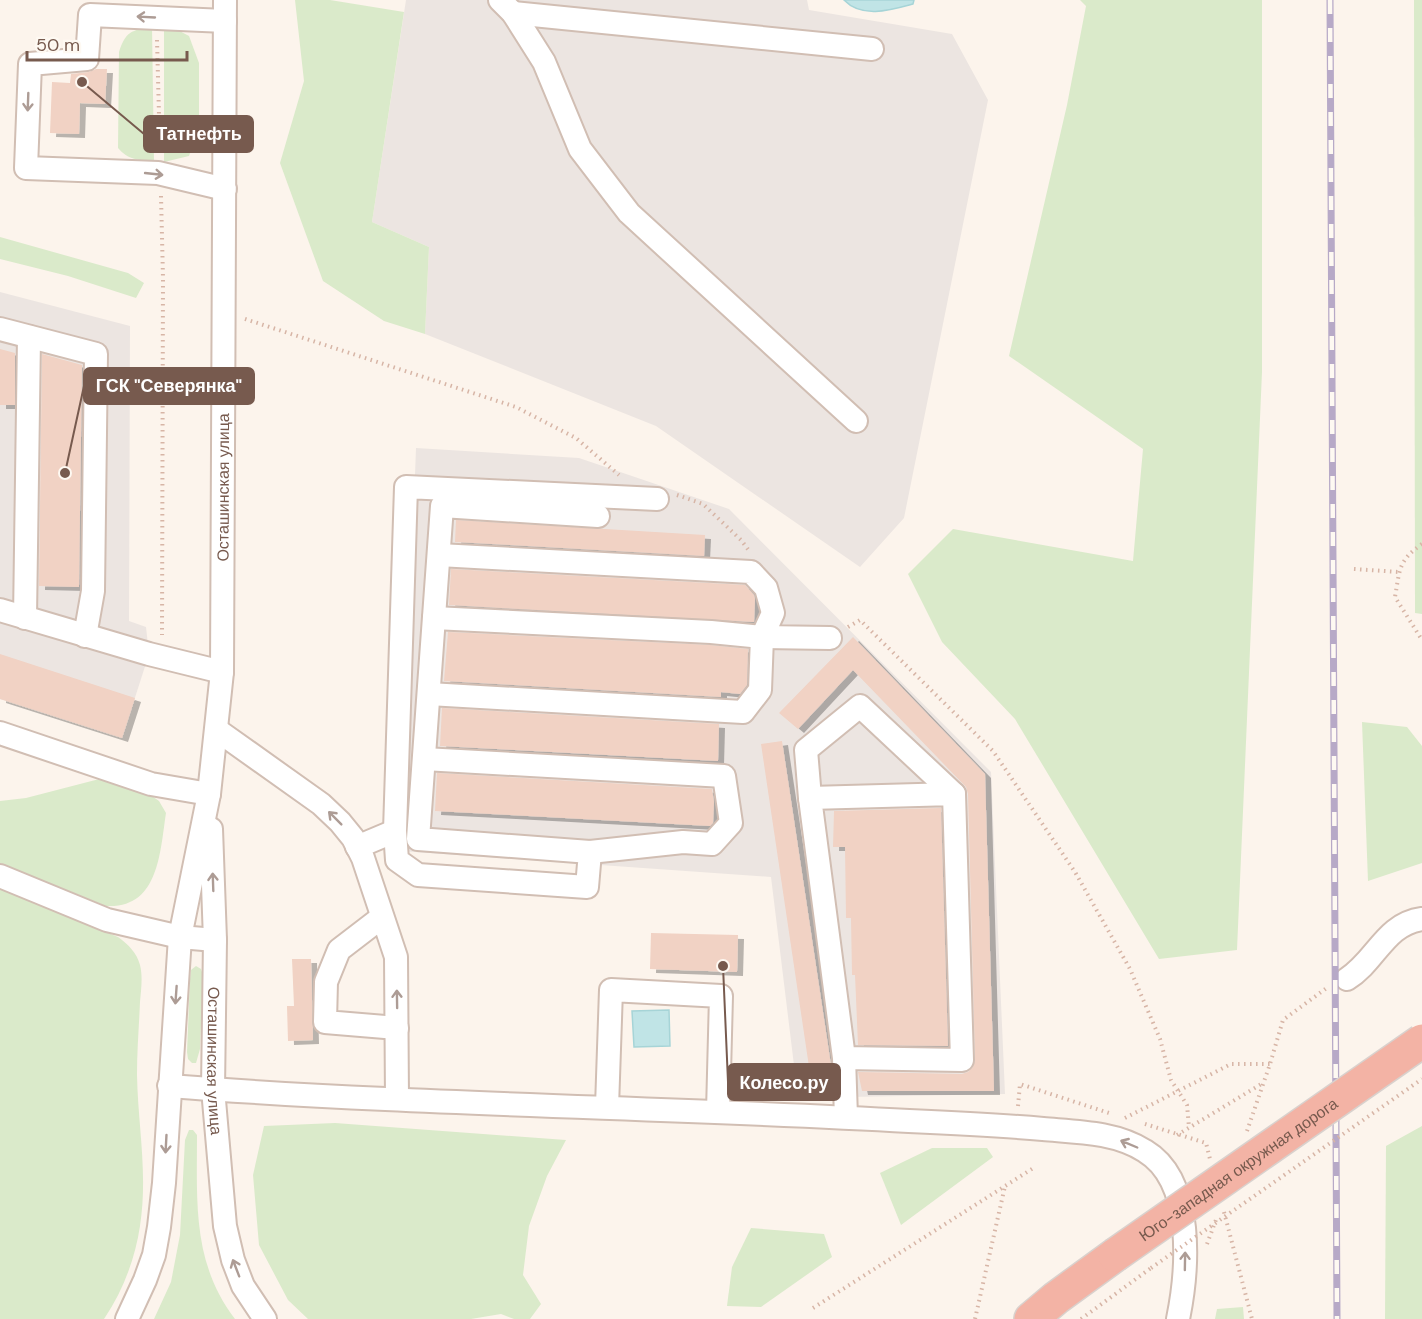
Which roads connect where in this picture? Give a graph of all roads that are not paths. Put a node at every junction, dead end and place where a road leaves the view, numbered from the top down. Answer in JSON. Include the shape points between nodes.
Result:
{"nodes":[{"id":1,"x":506,"y":6,"type":"edge"},
{"id":2,"x":225,"y":10,"type":"edge"},
{"id":3,"x":872,"y":50,"type":"dead end"},
{"id":4,"x":225,"y":189,"type":"junction"},
{"id":5,"x":0,"y":329,"type":"edge"},
{"id":6,"x":29,"y":336,"type":"junction"},
{"id":7,"x":856,"y":420,"type":"dead end"},
{"id":8,"x":657,"y":499,"type":"dead end"},
{"id":9,"x":598,"y":516,"type":"dead end"},
{"id":10,"x":439,"y":555,"type":"junction"},
{"id":11,"x":0,"y":610,"type":"edge"},
{"id":12,"x":25,"y":618,"type":"junction"},
{"id":13,"x":434,"y":618,"type":"junction"},
{"id":14,"x":85,"y":636,"type":"junction"},
{"id":15,"x":762,"y":637,"type":"junction"},
{"id":16,"x":830,"y":638,"type":"dead end"},
{"id":17,"x":222,"y":672,"type":"junction"},
{"id":18,"x":429,"y":694,"type":"junction"},
{"id":19,"x":217,"y":730,"type":"junction"},
{"id":20,"x":0,"y":733,"type":"edge"},
{"id":21,"x":424,"y":759,"type":"junction"},
{"id":22,"x":209,"y":794,"type":"junction"},
{"id":23,"x":954,"y":794,"type":"junction"},
{"id":24,"x":810,"y":798,"type":"junction"},
{"id":25,"x":395,"y":831,"type":"junction"},
{"id":26,"x":357,"y":847,"type":"junction"},
{"id":27,"x":590,"y":852,"type":"junction"},
{"id":28,"x":0,"y":876,"type":"edge"},
{"id":29,"x":382,"y":917,"type":"junction"},
{"id":30,"x":1422,"y":919,"type":"edge"},
{"id":31,"x":180,"y":937,"type":"junction"},
{"id":32,"x":215,"y":940,"type":"junction"},
{"id":33,"x":1347,"y":979,"type":"dead end"},
{"id":34,"x":397,"y":1028,"type":"junction"},
{"id":35,"x":1422,"y":1041,"type":"edge"},
{"id":36,"x":844,"y":1058,"type":"junction"},
{"id":37,"x":169,"y":1086,"type":"junction"},
{"id":38,"x":213,"y":1089,"type":"junction"},
{"id":39,"x":397,"y":1099,"type":"junction"},
{"id":40,"x":607,"y":1107,"type":"junction"},
{"id":41,"x":718,"y":1112,"type":"junction"},
{"id":42,"x":846,"y":1117,"type":"junction"},
{"id":43,"x":1056,"y":1298,"type":"junction"},
{"id":44,"x":127,"y":1319,"type":"edge"},
{"id":45,"x":265,"y":1319,"type":"edge"},
{"id":46,"x":1010,"y":1319,"type":"edge"},
{"id":47,"x":1031,"y":1319,"type":"edge"},
{"id":48,"x":1178,"y":1319,"type":"edge"}],
"edges":[{"from":1,"to":3,"type":"street"},
{"from":1,"to":7,"type":"street","via":[[544,62],[580,149],[629,213]]},
{"from":2,"to":4,"type":"street","name":"Осташинская улица"},
{"from":2,"to":4,"type":"street","one_way":true,"via":[[157,18],[90,15],[87,59],[30,64],[26,168],[160,174]]},
{"from":4,"to":17,"type":"street","name":"Осташинская улица"},
{"from":5,"to":6,"type":"street"},
{"from":6,"to":12,"type":"street"},
{"from":6,"to":14,"type":"street","via":[[96,354],[93,591]]},
{"from":8,"to":25,"type":"street","via":[[406,487]]},
{"from":9,"to":10,"type":"street","via":[[442,506]]},
{"from":10,"to":13,"type":"street"},
{"from":10,"to":15,"type":"street","via":[[751,572],[766,588],[773,613]]},
{"from":11,"to":12,"type":"street"},
{"from":12,"to":14,"type":"street"},
{"from":13,"to":15,"type":"street"},
{"from":13,"to":18,"type":"street"},
{"from":14,"to":17,"type":"street"},
{"from":15,"to":16,"type":"street"},
{"from":15,"to":18,"type":"street","via":[[760,690],[743,712]]},
{"from":17,"to":19,"type":"street","name":"Осташинская улица"},
{"from":18,"to":21,"type":"street"},
{"from":19,"to":22,"type":"street","name":"Осташинская улица"},
{"from":26,"to":19,"type":"street","one_way":true,"via":[[340,822],[321,804]]},
{"from":20,"to":22,"type":"street","via":[[151,784]]},
{"from":21,"to":27,"type":"street","via":[[418,839]]},
{"from":21,"to":27,"type":"street","via":[[724,776],[731,823],[712,844],[683,842]]},
{"from":22,"to":31,"type":"street","name":"Осташинская улица"},
{"from":32,"to":22,"type":"street","name":"Осташинская улица","one_way":true},
{"from":23,"to":24,"type":"street"},
{"from":23,"to":24,"type":"street","via":[[860,706],[806,750]]},
{"from":23,"to":36,"type":"street","via":[[962,1060]]},
{"from":24,"to":36,"type":"street"},
{"from":25,"to":26,"type":"street"},
{"from":25,"to":27,"type":"street","via":[[397,860],[418,875],[587,887]]},
{"from":26,"to":29,"type":"street"},
{"from":28,"to":31,"type":"street","via":[[107,920]]},
{"from":34,"to":29,"type":"street","one_way":true,"via":[[396,957]]},
{"from":29,"to":34,"type":"street","via":[[339,950],[327,982],[325,1022]]},
{"from":30,"to":33,"type":"street","via":[[1396,927]]},
{"from":31,"to":32,"type":"street"},
{"from":31,"to":37,"type":"street","name":"Осташинская улица","one_way":true},
{"from":32,"to":38,"type":"street","name":"Осташинская улица"},
{"from":34,"to":39,"type":"street"},
{"from":35,"to":43,"type":"highway","name":"Юго-западная окружная дорога","bridge":true},
{"from":36,"to":42,"type":"street"},
{"from":37,"to":38,"type":"street"},
{"from":37,"to":44,"type":"street","name":"Осташинская улица","one_way":true,"via":[[164,1183],[154,1255]]},
{"from":38,"to":39,"type":"street"},
{"from":45,"to":38,"type":"street","name":"Осташинская улица","one_way":true,"via":[[243,1286],[227,1237]]},
{"from":39,"to":40,"type":"street"},
{"from":40,"to":41,"type":"street"},
{"from":40,"to":41,"type":"street","via":[[611,990],[721,996]]},
{"from":41,"to":42,"type":"street"},
{"from":48,"to":42,"type":"street","one_way":true,"via":[[1186,1261],[1178,1197],[1162,1166],[1147,1152],[1103,1135]]},
{"from":43,"to":46,"type":"highway"},
{"from":43,"to":47,"type":"highway"}]}
